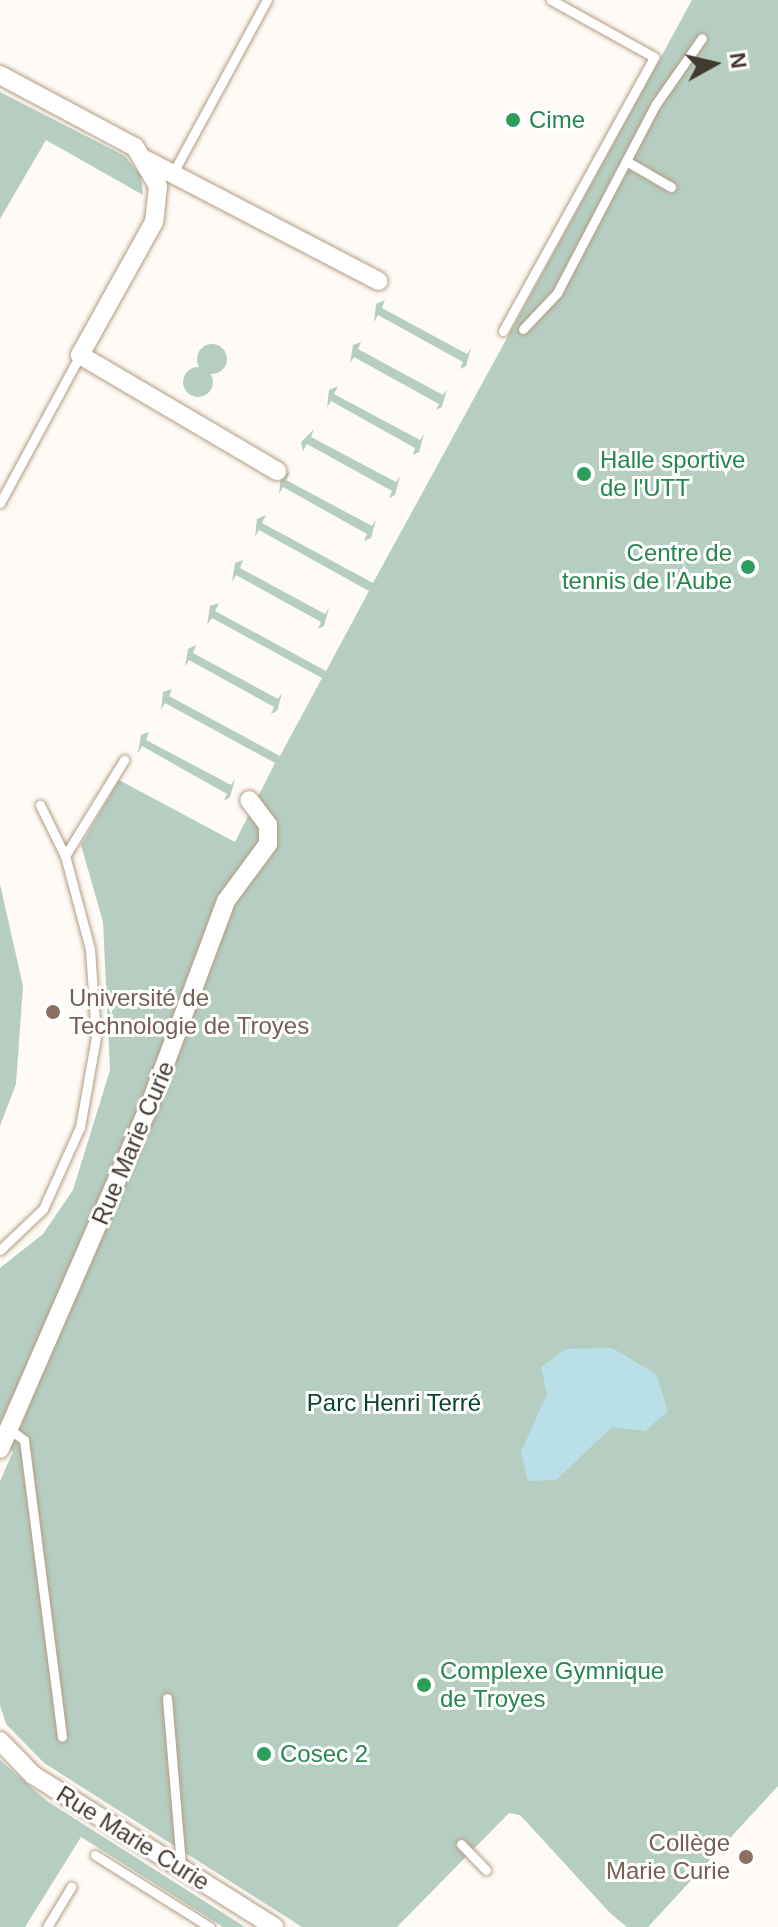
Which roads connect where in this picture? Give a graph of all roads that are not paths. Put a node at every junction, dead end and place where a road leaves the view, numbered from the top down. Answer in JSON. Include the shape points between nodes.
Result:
{"nodes":[{"id":1,"x":267,"y":0,"type":"edge"},
{"id":2,"x":551,"y":0,"type":"edge"},
{"id":3,"x":702,"y":38,"type":"dead end"},
{"id":4,"x":0,"y":75,"type":"edge"},
{"id":5,"x":146,"y":160,"type":"junction"},
{"id":6,"x":626,"y":161,"type":"junction"},
{"id":7,"x":174,"y":171,"type":"junction"},
{"id":8,"x":671,"y":187,"type":"dead end"},
{"id":9,"x":378,"y":281,"type":"dead end"},
{"id":10,"x":523,"y":329,"type":"dead end"},
{"id":11,"x":503,"y":331,"type":"dead end"},
{"id":12,"x":80,"y":355,"type":"junction"},
{"id":13,"x":277,"y":471,"type":"dead end"},
{"id":14,"x":0,"y":503,"type":"edge"},
{"id":15,"x":124,"y":760,"type":"dead end"},
{"id":16,"x":249,"y":800,"type":"dead end"},
{"id":17,"x":40,"y":805,"type":"dead end"},
{"id":18,"x":65,"y":856,"type":"junction"},
{"id":19,"x":0,"y":1250,"type":"edge"},
{"id":20,"x":9,"y":1429,"type":"junction"},
{"id":21,"x":0,"y":1449,"type":"edge"},
{"id":22,"x":167,"y":1698,"type":"dead end"},
{"id":23,"x":62,"y":1737,"type":"dead end"},
{"id":24,"x":0,"y":1741,"type":"edge"},
{"id":25,"x":461,"y":1844,"type":"dead end"},
{"id":26,"x":95,"y":1855,"type":"dead end"},
{"id":27,"x":181,"y":1870,"type":"junction"},
{"id":28,"x":486,"y":1870,"type":"dead end"},
{"id":29,"x":71,"y":1887,"type":"dead end"},
{"id":30,"x":261,"y":1924,"type":"edge"},
{"id":31,"x":47,"y":1927,"type":"edge"},
{"id":32,"x":210,"y":1927,"type":"edge"}],
"edges":[{"from":1,"to":7,"type":"lane"},
{"from":2,"to":11,"type":"lane","via":[[654,57]]},
{"from":3,"to":6,"type":"lane"},
{"from":4,"to":5,"type":"street","via":[[135,147]]},
{"from":5,"to":7,"type":"street"},
{"from":5,"to":12,"type":"street","via":[[158,186],[154,222]]},
{"from":6,"to":8,"type":"lane"},
{"from":6,"to":10,"type":"lane","via":[[557,293]]},
{"from":7,"to":9,"type":"street"},
{"from":12,"to":13,"type":"street"},
{"from":12,"to":14,"type":"lane"},
{"from":15,"to":18,"type":"lane"},
{"from":16,"to":20,"type":"street","name":"Rue Marie Curie","via":[[268,825],[268,844],[226,901],[182,1027]]},
{"from":17,"to":18,"type":"lane"},
{"from":18,"to":19,"type":"lane","via":[[90,949],[96,1037],[80,1127],[43,1209]]},
{"from":20,"to":21,"type":"street","name":"Rue Marie Curie"},
{"from":20,"to":23,"type":"lane","via":[[26,1452]]},
{"from":22,"to":27,"type":"lane"},
{"from":24,"to":27,"type":"street","name":"Rue Marie Curie","via":[[33,1775]]},
{"from":25,"to":28,"type":"lane"},
{"from":26,"to":32,"type":"lane"},
{"from":27,"to":30,"type":"street","name":"Rue Marie Curie"},
{"from":29,"to":31,"type":"lane"}]}
